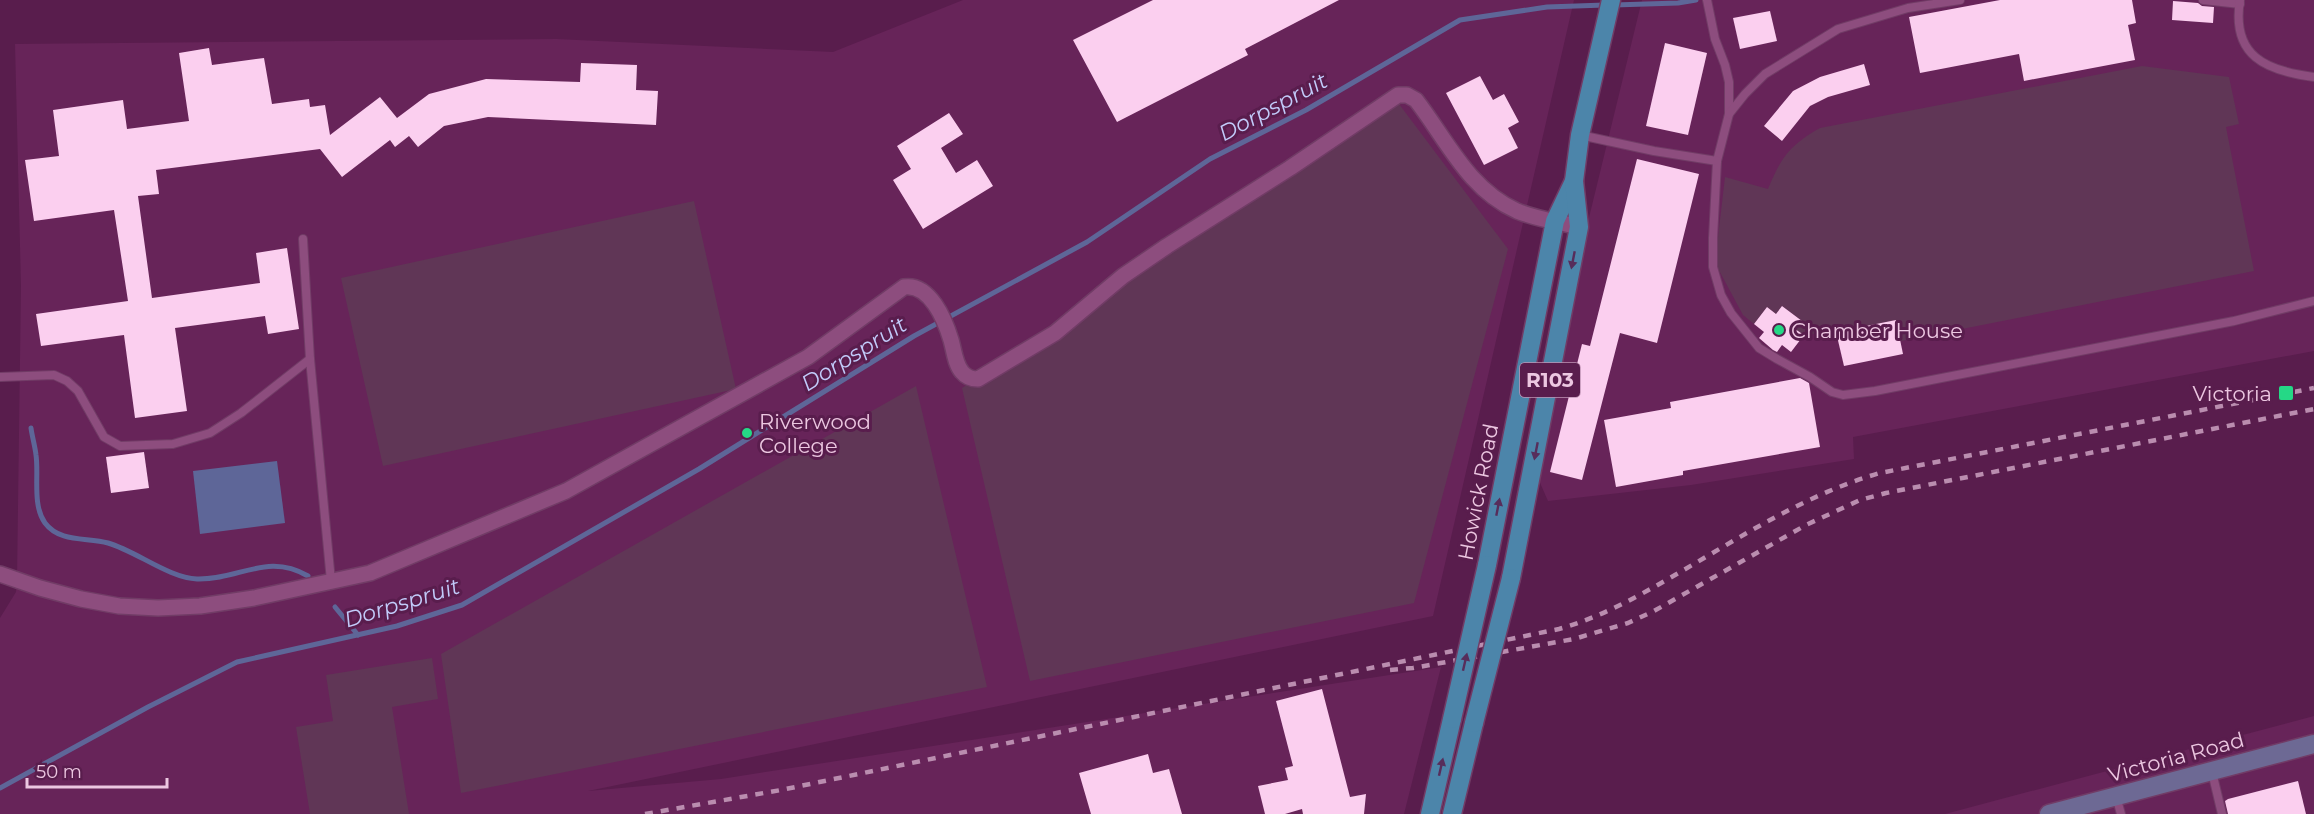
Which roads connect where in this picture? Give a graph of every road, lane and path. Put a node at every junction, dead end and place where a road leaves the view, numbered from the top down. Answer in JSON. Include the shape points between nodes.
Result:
{"nodes":[{"id":1,"x":1611,"y":0,"type":"edge"},
{"id":2,"x":1960,"y":0,"type":"edge"},
{"id":3,"x":2203,"y":0,"type":"edge"},
{"id":4,"x":2240,"y":2,"type":"edge"},
{"id":5,"x":1707,"y":3,"type":"edge"},
{"id":6,"x":2314,"y":76,"type":"edge"},
{"id":7,"x":1729,"y":114,"type":"junction"},
{"id":8,"x":1580,"y":135,"type":"junction"},
{"id":9,"x":1717,"y":161,"type":"junction"},
{"id":10,"x":1574,"y":181,"type":"junction"},
{"id":11,"x":1555,"y":221,"type":"junction"},
{"id":12,"x":1579,"y":227,"type":"junction"},
{"id":13,"x":303,"y":239,"type":"dead end"},
{"id":14,"x":2314,"y":301,"type":"edge"},
{"id":15,"x":310,"y":359,"type":"junction"},
{"id":16,"x":0,"y":377,"type":"edge"},
{"id":17,"x":0,"y":574,"type":"edge"},
{"id":18,"x":331,"y":581,"type":"junction"},
{"id":19,"x":2314,"y":744,"type":"edge"},
{"id":20,"x":2212,"y":772,"type":"junction"},
{"id":21,"x":2118,"y":805,"type":"edge"},
{"id":22,"x":1430,"y":814,"type":"edge"},
{"id":23,"x":1452,"y":814,"type":"edge"},
{"id":24,"x":2049,"y":814,"type":"edge"},
{"id":25,"x":2222,"y":814,"type":"edge"}],
"edges":[{"from":1,"to":8,"type":"main road","name":"Howick Road","number":"R103"},
{"from":2,"to":7,"type":"lane","via":[[1908,8],[1838,29],[1765,74]]},
{"from":3,"to":4,"type":"lane"},
{"from":4,"to":6,"type":"lane","via":[[2238,29],[2250,53],[2270,66]]},
{"from":5,"to":7,"type":"lane","via":[[1729,82]]},
{"from":7,"to":9,"type":"lane"},
{"from":8,"to":9,"type":"lane"},
{"from":8,"to":10,"type":"main road","name":"Howick Road","number":"R103"},
{"from":9,"to":14,"type":"lane","via":[[1713,267],[1721,295],[1759,348],[1843,396],[2223,323]]},
{"from":10,"to":11,"type":"main road","name":"Howick Road","number":"R103"},
{"from":10,"to":12,"type":"main road","name":"Howick Road","number":"R103"},
{"from":11,"to":12,"type":"street"},
{"from":11,"to":18,"type":"street","via":[[1518,211],[1480,188],[1416,100],[1402,95],[1158,252],[1055,333],[978,380],[959,368],[950,336],[933,301],[916,288],[904,287],[808,357],[566,491],[370,573]]},
{"from":22,"to":11,"type":"main road","name":"Howick Road","number":"R103","one_way":true,"bridge":true,"via":[[1487,565]]},
{"from":12,"to":23,"type":"main road","name":"Howick Road","number":"R103","one_way":true,"bridge":true,"via":[[1511,578]]},
{"from":13,"to":15,"type":"lane"},
{"from":15,"to":16,"type":"lane","via":[[210,433],[173,444],[120,446],[104,437],[78,391],[54,375]]},
{"from":15,"to":18,"type":"lane"},
{"from":17,"to":18,"type":"street","via":[[81,599],[158,608],[254,598]]},
{"from":19,"to":20,"type":"main road","name":"Victoria Road"},
{"from":20,"to":21,"type":"main road","name":"Victoria Road"},
{"from":20,"to":25,"type":"lane"},
{"from":21,"to":24,"type":"main road","name":"Victoria Road"}]}
